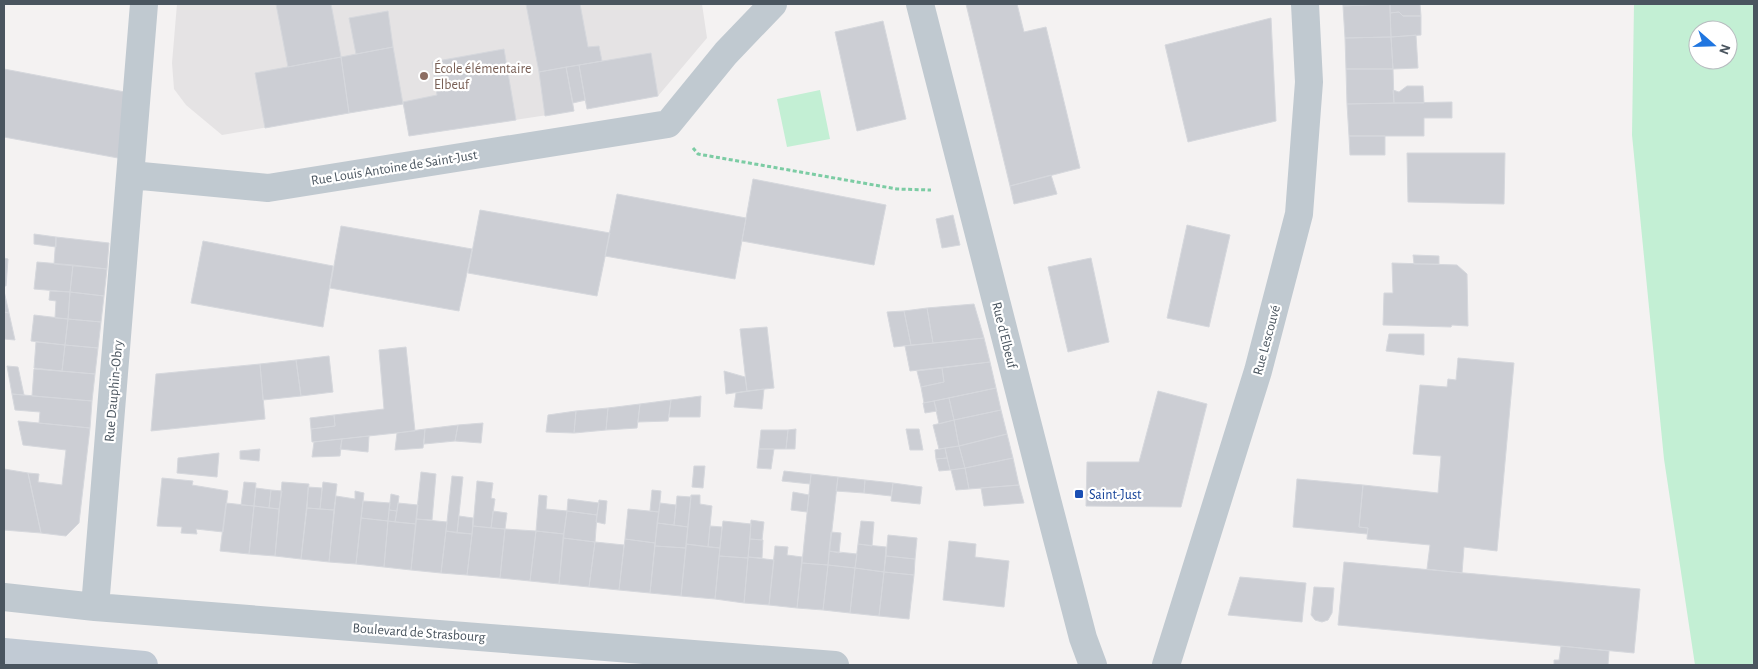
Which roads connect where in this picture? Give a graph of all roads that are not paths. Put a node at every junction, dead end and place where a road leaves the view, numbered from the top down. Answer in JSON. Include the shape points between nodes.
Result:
{"nodes":[{"id":1,"x":144,"y":4,"type":"edge"},
{"id":2,"x":773,"y":4,"type":"edge"},
{"id":3,"x":920,"y":4,"type":"edge"},
{"id":4,"x":1305,"y":4,"type":"edge"},
{"id":5,"x":131,"y":175,"type":"junction"},
{"id":6,"x":4,"y":597,"type":"edge"},
{"id":7,"x":95,"y":607,"type":"junction"},
{"id":8,"x":4,"y":652,"type":"edge"},
{"id":9,"x":144,"y":665,"type":"edge"},
{"id":10,"x":834,"y":665,"type":"edge"},
{"id":11,"x":1093,"y":665,"type":"edge"},
{"id":12,"x":1166,"y":665,"type":"edge"}],
"edges":[{"from":1,"to":5,"type":"street"},
{"from":2,"to":5,"type":"street","name":"Rue Louis Antoine de Saint-Just","via":[[726,53],[668,124],[268,188]]},
{"from":3,"to":11,"type":"street","name":"Rue d'Elbeuf","via":[[1083,638]]},
{"from":4,"to":12,"type":"street","name":"Rue Lescouvé","via":[[1308,82],[1300,214],[1258,371]]},
{"from":5,"to":7,"type":"street","name":"Rue Dauphin-Obry"},
{"from":6,"to":7,"type":"street","name":"Boulevard de Strasbourg"},
{"from":7,"to":10,"type":"street","name":"Boulevard de Strasbourg"},
{"from":8,"to":9,"type":"main road"}]}
